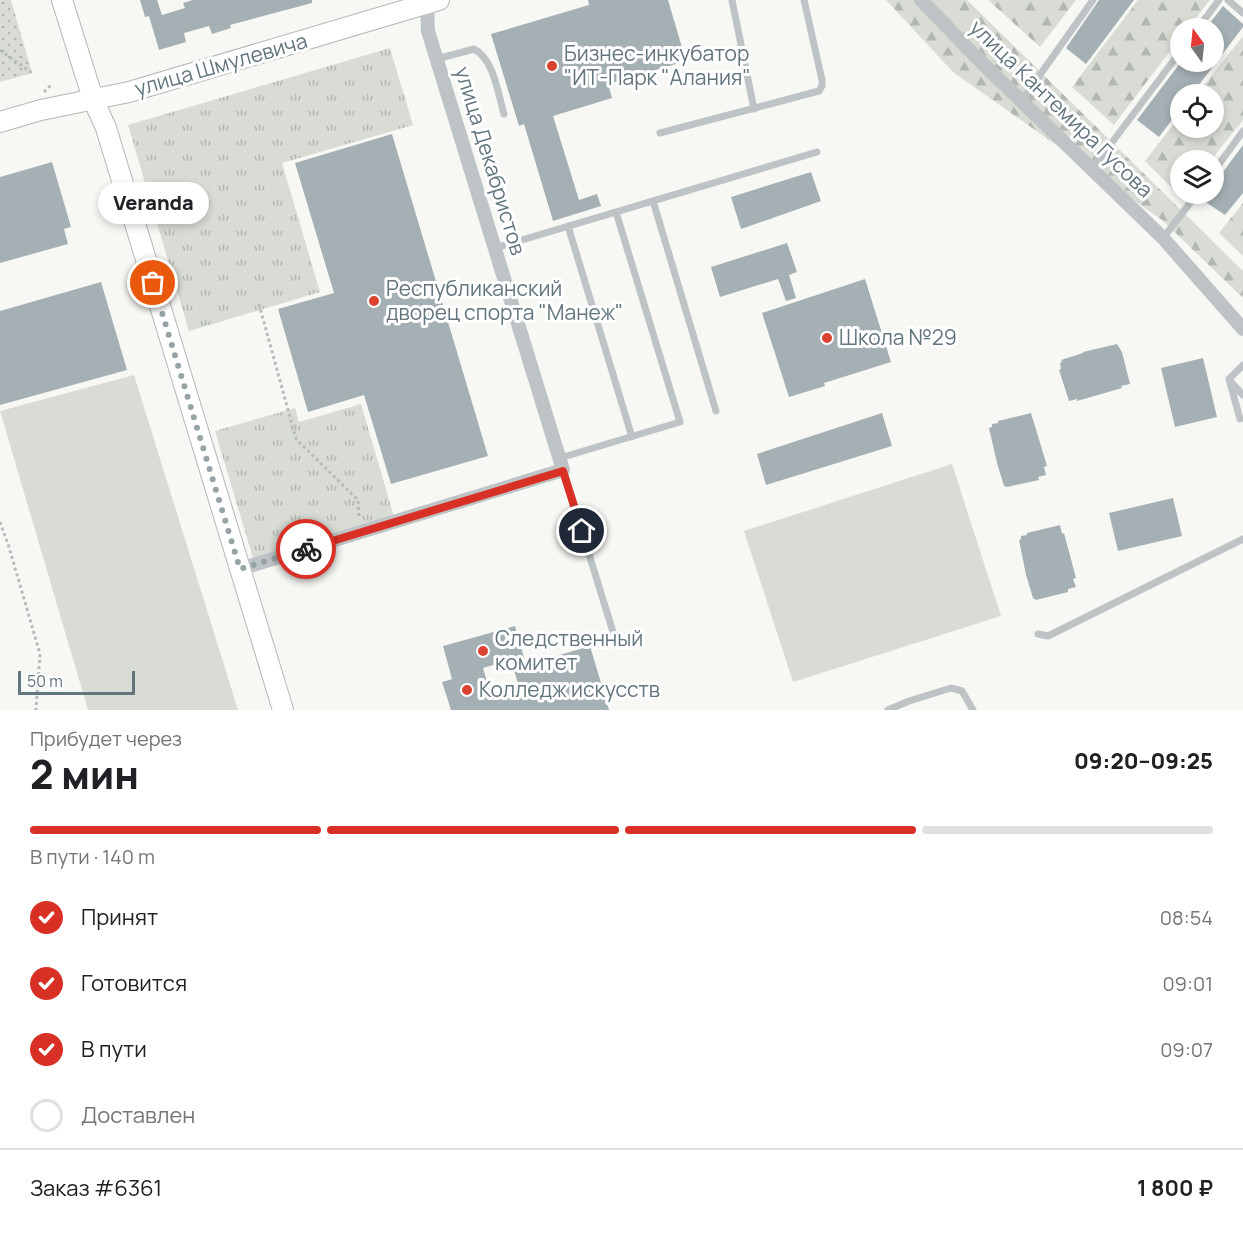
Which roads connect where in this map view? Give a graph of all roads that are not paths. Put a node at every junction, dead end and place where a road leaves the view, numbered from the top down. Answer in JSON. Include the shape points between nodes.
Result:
{"nodes":[{"id":1,"x":62,"y":0,"type":"edge"},
{"id":2,"x":732,"y":0,"type":"edge"},
{"id":3,"x":804,"y":0,"type":"edge"},
{"id":4,"x":921,"y":0,"type":"edge"},
{"id":5,"x":1093,"y":0,"type":"edge"},
{"id":6,"x":1219,"y":0,"type":"edge"},
{"id":7,"x":1228,"y":0,"type":"edge"},
{"id":8,"x":431,"y":1,"type":"edge"},
{"id":9,"x":1243,"y":13,"type":"edge"},
{"id":10,"x":1206,"y":18,"type":"edge"},
{"id":11,"x":437,"y":59,"type":"junction"},
{"id":12,"x":1170,"y":65,"type":"edge"},
{"id":13,"x":93,"y":99,"type":"junction"},
{"id":14,"x":1022,"y":100,"type":"junction"},
{"id":15,"x":754,"y":109,"type":"junction"},
{"id":16,"x":504,"y":114,"type":"dead end"},
{"id":17,"x":0,"y":122,"type":"edge"},
{"id":18,"x":1243,"y":131,"type":"edge"},
{"id":19,"x":660,"y":133,"type":"dead end"},
{"id":20,"x":817,"y":152,"type":"dead end"},
{"id":21,"x":1224,"y":157,"type":"edge"},
{"id":22,"x":1092,"y":169,"type":"junction"},
{"id":23,"x":653,"y":201,"type":"junction"},
{"id":24,"x":1189,"y":204,"type":"edge"},
{"id":25,"x":616,"y":212,"type":"junction"},
{"id":26,"x":568,"y":226,"type":"junction"},
{"id":27,"x":1163,"y":238,"type":"junction"},
{"id":28,"x":495,"y":248,"type":"junction"},
{"id":29,"x":1241,"y":321,"type":"edge"},
{"id":30,"x":1243,"y":365,"type":"edge"},
{"id":31,"x":1229,"y":380,"type":"junction"},
{"id":32,"x":1243,"y":394,"type":"edge"},
{"id":33,"x":716,"y":411,"type":"dead end"},
{"id":34,"x":1240,"y":419,"type":"dead end"},
{"id":35,"x":632,"y":436,"type":"junction"},
{"id":36,"x":561,"y":464,"type":"junction"},
{"id":37,"x":1243,"y":539,"type":"edge"},
{"id":38,"x":240,"y":569,"type":"junction"},
{"id":39,"x":613,"y":632,"type":"dead end"},
{"id":40,"x":1038,"y":634,"type":"dead end"},
{"id":41,"x":283,"y":710,"type":"edge"},
{"id":42,"x":888,"y":710,"type":"edge"},
{"id":43,"x":973,"y":710,"type":"edge"}],
"edges":[{"from":1,"to":13,"type":"main road"},
{"from":2,"to":15,"type":"lane"},
{"from":3,"to":15,"type":"lane","via":[[822,86],[814,94]]},
{"from":4,"to":14,"type":"street","name":"улица Кантемира Гусова"},
{"from":5,"to":14,"type":"lane"},
{"from":6,"to":10,"type":"lane"},
{"from":7,"to":9,"type":"lane"},
{"from":8,"to":11,"type":"street","name":"улица Декабристов","via":[[428,31]]},
{"from":8,"to":13,"type":"main road","name":"улица Шмулевича","via":[[129,92]]},
{"from":11,"to":16,"type":"lane","via":[[474,49],[483,53]]},
{"from":11,"to":28,"type":"street","name":"улица Декабристов"},
{"from":12,"to":22,"type":"lane"},
{"from":13,"to":17,"type":"main road","name":"улица Шмулевича"},
{"from":13,"to":38,"type":"main road","via":[[106,128]]},
{"from":14,"to":22,"type":"street","name":"улица Кантемира Гусова"},
{"from":15,"to":19,"type":"lane"},
{"from":18,"to":21,"type":"lane"},
{"from":20,"to":23,"type":"lane"},
{"from":22,"to":27,"type":"street","name":"улица Кантемира Гусова"},
{"from":23,"to":25,"type":"lane"},
{"from":23,"to":33,"type":"lane"},
{"from":24,"to":27,"type":"lane"},
{"from":25,"to":26,"type":"lane"},
{"from":25,"to":35,"type":"lane","via":[[680,422]]},
{"from":26,"to":28,"type":"lane"},
{"from":26,"to":35,"type":"lane"},
{"from":27,"to":29,"type":"street","name":"улица Кантемира Гусова"},
{"from":28,"to":36,"type":"street","name":"улица Декабристов"},
{"from":30,"to":31,"type":"lane"},
{"from":31,"to":32,"type":"lane"},
{"from":31,"to":34,"type":"lane"},
{"from":35,"to":36,"type":"lane"},
{"from":36,"to":38,"type":"street"},
{"from":36,"to":39,"type":"lane","name":"улица Декабристов"},
{"from":37,"to":40,"type":"lane","via":[[1048,636]]},
{"from":38,"to":41,"type":"main road"},
{"from":42,"to":43,"type":"lane","via":[[951,688],[962,691]]}]}
